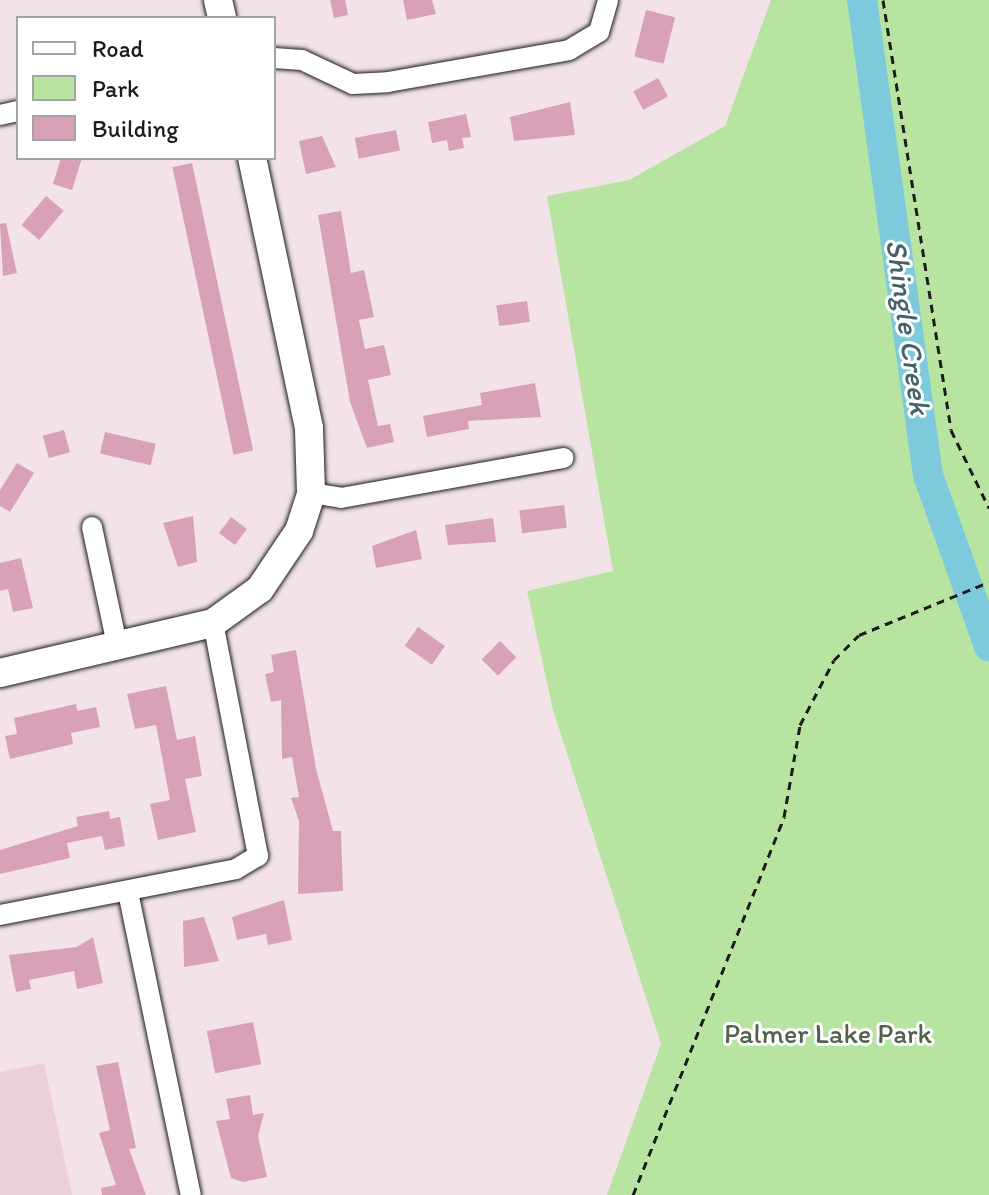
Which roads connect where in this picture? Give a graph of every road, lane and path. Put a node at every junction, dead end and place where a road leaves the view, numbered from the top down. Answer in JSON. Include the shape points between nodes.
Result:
{"nodes":[{"id":1,"x":608,"y":0,"type":"edge"},
{"id":2,"x":883,"y":0,"type":"edge"},
{"id":3,"x":276,"y":58,"type":"edge"},
{"id":4,"x":252,"y":160,"type":"edge"},
{"id":5,"x":563,"y":458,"type":"dead end"},
{"id":6,"x":311,"y":493,"type":"junction"},
{"id":7,"x":989,"y":508,"type":"edge"},
{"id":8,"x":92,"y":527,"type":"dead end"},
{"id":9,"x":987,"y":584,"type":"edge"},
{"id":10,"x":213,"y":623,"type":"junction"},
{"id":11,"x":118,"y":649,"type":"junction"},
{"id":12,"x":0,"y":673,"type":"edge"},
{"id":13,"x":128,"y":892,"type":"junction"},
{"id":14,"x":0,"y":915,"type":"edge"},
{"id":15,"x":191,"y":1195,"type":"edge"},
{"id":16,"x":633,"y":1195,"type":"edge"}],
"edges":[{"from":1,"to":3,"type":"street","via":[[599,32],[569,50],[388,82],[353,84],[302,60]]},
{"from":2,"to":7,"type":"path","via":[[951,430]]},
{"from":4,"to":6,"type":"street","via":[[309,428]]},
{"from":5,"to":6,"type":"street","via":[[341,498]]},
{"from":6,"to":10,"type":"street","via":[[273,574]]},
{"from":8,"to":11,"type":"street"},
{"from":9,"to":16,"type":"path","via":[[859,635],[827,673],[796,738],[784,817]]},
{"from":10,"to":11,"type":"street"},
{"from":10,"to":13,"type":"street","via":[[258,856],[236,869]]},
{"from":11,"to":12,"type":"street"},
{"from":13,"to":14,"type":"street"},
{"from":13,"to":15,"type":"street"}]}
